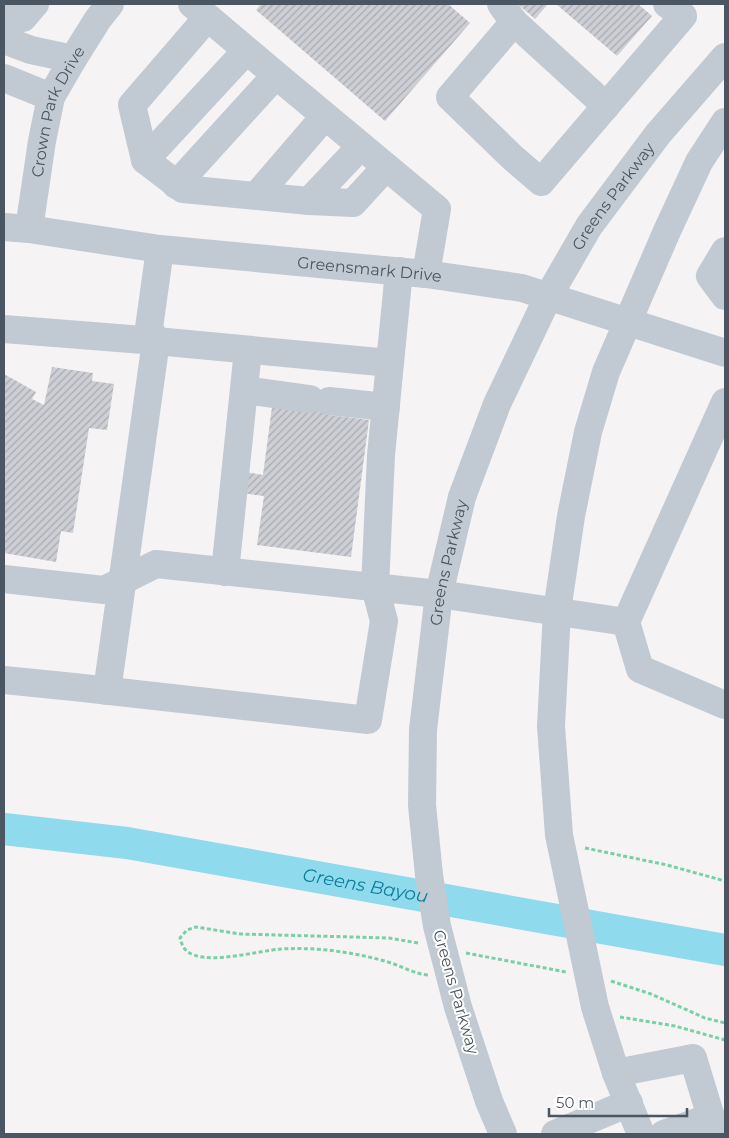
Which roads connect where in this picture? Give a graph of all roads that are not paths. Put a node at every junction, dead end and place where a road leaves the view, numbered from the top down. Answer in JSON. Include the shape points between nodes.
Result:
{"nodes":[{"id":1,"x":35,"y":4,"type":"edge"},
{"id":2,"x":110,"y":4,"type":"edge"},
{"id":3,"x":667,"y":4,"type":"edge"},
{"id":4,"x":200,"y":11,"type":"edge"},
{"id":5,"x":508,"y":13,"type":"edge"},
{"id":6,"x":4,"y":15,"type":"edge"},
{"id":7,"x":4,"y":40,"type":"edge"},
{"id":8,"x":246,"y":51,"type":"junction"},
{"id":9,"x":725,"y":57,"type":"edge"},
{"id":10,"x":73,"y":59,"type":"junction"},
{"id":11,"x":276,"y":75,"type":"junction"},
{"id":12,"x":4,"y":78,"type":"edge"},
{"id":13,"x":51,"y":97,"type":"junction"},
{"id":14,"x":606,"y":106,"type":"junction"},
{"id":15,"x":325,"y":116,"type":"junction"},
{"id":16,"x":725,"y":122,"type":"edge"},
{"id":17,"x":360,"y":146,"type":"junction"},
{"id":18,"x":146,"y":160,"type":"junction"},
{"id":19,"x":386,"y":167,"type":"junction"},
{"id":20,"x":176,"y":185,"type":"junction"},
{"id":21,"x":257,"y":195,"type":"junction"},
{"id":22,"x":309,"y":201,"type":"junction"},
{"id":23,"x":16,"y":228,"type":"edge"},
{"id":24,"x":160,"y":249,"type":"junction"},
{"id":25,"x":725,"y":251,"type":"edge"},
{"id":26,"x":413,"y":272,"type":"junction"},
{"id":27,"x":725,"y":296,"type":"edge"},
{"id":28,"x":548,"y":297,"type":"junction"},
{"id":29,"x":627,"y":322,"type":"junction"},
{"id":30,"x":4,"y":329,"type":"edge"},
{"id":31,"x":156,"y":341,"type":"junction"},
{"id":32,"x":248,"y":350,"type":"junction"},
{"id":33,"x":725,"y":353,"type":"edge"},
{"id":34,"x":390,"y":363,"type":"junction"},
{"id":35,"x":244,"y":390,"type":"junction"},
{"id":36,"x":725,"y":402,"type":"edge"},
{"id":37,"x":386,"y":407,"type":"junction"},
{"id":38,"x":225,"y":572,"type":"junction"},
{"id":39,"x":4,"y":579,"type":"edge"},
{"id":40,"x":122,"y":581,"type":"junction"},
{"id":41,"x":375,"y":587,"type":"junction"},
{"id":42,"x":439,"y":594,"type":"junction"},
{"id":43,"x":557,"y":611,"type":"junction"},
{"id":44,"x":626,"y":622,"type":"junction"},
{"id":45,"x":4,"y":680,"type":"edge"},
{"id":46,"x":107,"y":691,"type":"junction"},
{"id":47,"x":725,"y":705,"type":"edge"},
{"id":48,"x":616,"y":1073,"type":"junction"},
{"id":49,"x":629,"y":1103,"type":"junction"},
{"id":50,"x":718,"y":1125,"type":"edge"},
{"id":51,"x":503,"y":1134,"type":"edge"},
{"id":52,"x":555,"y":1134,"type":"edge"},
{"id":53,"x":641,"y":1134,"type":"edge"},
{"id":54,"x":664,"y":1134,"type":"edge"}],
"edges":[{"from":1,"to":6,"type":"street","via":[[23,18]]},
{"from":2,"to":10,"type":"street","name":"Crown Park Drive"},
{"from":3,"to":14,"type":"street","via":[[683,16]]},
{"from":4,"to":8,"type":"street"},
{"from":4,"to":18,"type":"street","via":[[132,105]]},
{"from":5,"to":14,"type":"street"},
{"from":5,"to":14,"type":"street","via":[[450,97],[512,157],[541,182]]},
{"from":7,"to":10,"type":"street"},
{"from":8,"to":11,"type":"street"},
{"from":8,"to":18,"type":"street"},
{"from":9,"to":28,"type":"street","name":"Greens Parkway","via":[[658,134],[589,226]]},
{"from":10,"to":13,"type":"street","name":"Crown Park Drive"},
{"from":11,"to":15,"type":"street"},
{"from":11,"to":20,"type":"street"},
{"from":12,"to":13,"type":"street"},
{"from":13,"to":23,"type":"street","name":"Crown Park Drive","via":[[42,141]]},
{"from":15,"to":17,"type":"street"},
{"from":15,"to":21,"type":"street"},
{"from":16,"to":29,"type":"street","via":[[699,162]]},
{"from":17,"to":19,"type":"street"},
{"from":17,"to":22,"type":"street"},
{"from":18,"to":20,"type":"street"},
{"from":19,"to":22,"type":"street","via":[[353,202]]},
{"from":19,"to":26,"type":"street","via":[[437,209]]},
{"from":20,"to":21,"type":"street","via":[[183,189]]},
{"from":21,"to":22,"type":"street"},
{"from":23,"to":24,"type":"street","name":"Greensmark Drive"},
{"from":24,"to":26,"type":"street","name":"Greensmark Drive"},
{"from":24,"to":31,"type":"street","via":[[149,328]]},
{"from":25,"to":27,"type":"street","via":[[710,276]]},
{"from":26,"to":28,"type":"street","name":"Greensmark Drive","via":[[522,288]]},
{"from":26,"to":34,"type":"street"},
{"from":28,"to":29,"type":"street","name":"Greensmark Drive"},
{"from":28,"to":42,"type":"street","name":"Greens Parkway","via":[[497,404],[462,498]]},
{"from":29,"to":33,"type":"street","name":"Greensmark Drive"},
{"from":29,"to":43,"type":"street","via":[[606,372],[588,432],[570,516]]},
{"from":30,"to":31,"type":"street"},
{"from":31,"to":32,"type":"street"},
{"from":31,"to":40,"type":"street"},
{"from":32,"to":34,"type":"street"},
{"from":32,"to":35,"type":"street"},
{"from":34,"to":37,"type":"street"},
{"from":35,"to":37,"type":"street"},
{"from":35,"to":38,"type":"street"},
{"from":36,"to":44,"type":"street"},
{"from":37,"to":41,"type":"street"},
{"from":38,"to":40,"type":"street","via":[[156,564]]},
{"from":38,"to":41,"type":"street"},
{"from":39,"to":40,"type":"street","via":[[104,590]]},
{"from":40,"to":46,"type":"street"},
{"from":41,"to":42,"type":"street"},
{"from":41,"to":46,"type":"street","via":[[384,621],[368,720]]},
{"from":42,"to":43,"type":"street"},
{"from":42,"to":51,"type":"street","name":"Greens Parkway","via":[[423,730],[422,805],[429,875],[437,926],[455,969],[458,1007]]},
{"from":43,"to":44,"type":"street"},
{"from":43,"to":48,"type":"street","via":[[551,726],[560,844],[597,1013]]},
{"from":44,"to":47,"type":"street","via":[[640,669]]},
{"from":45,"to":46,"type":"street"},
{"from":48,"to":49,"type":"street"},
{"from":48,"to":50,"type":"street","via":[[693,1058]]},
{"from":49,"to":52,"type":"street"},
{"from":49,"to":53,"type":"street"},
{"from":50,"to":54,"type":"street"}]}
